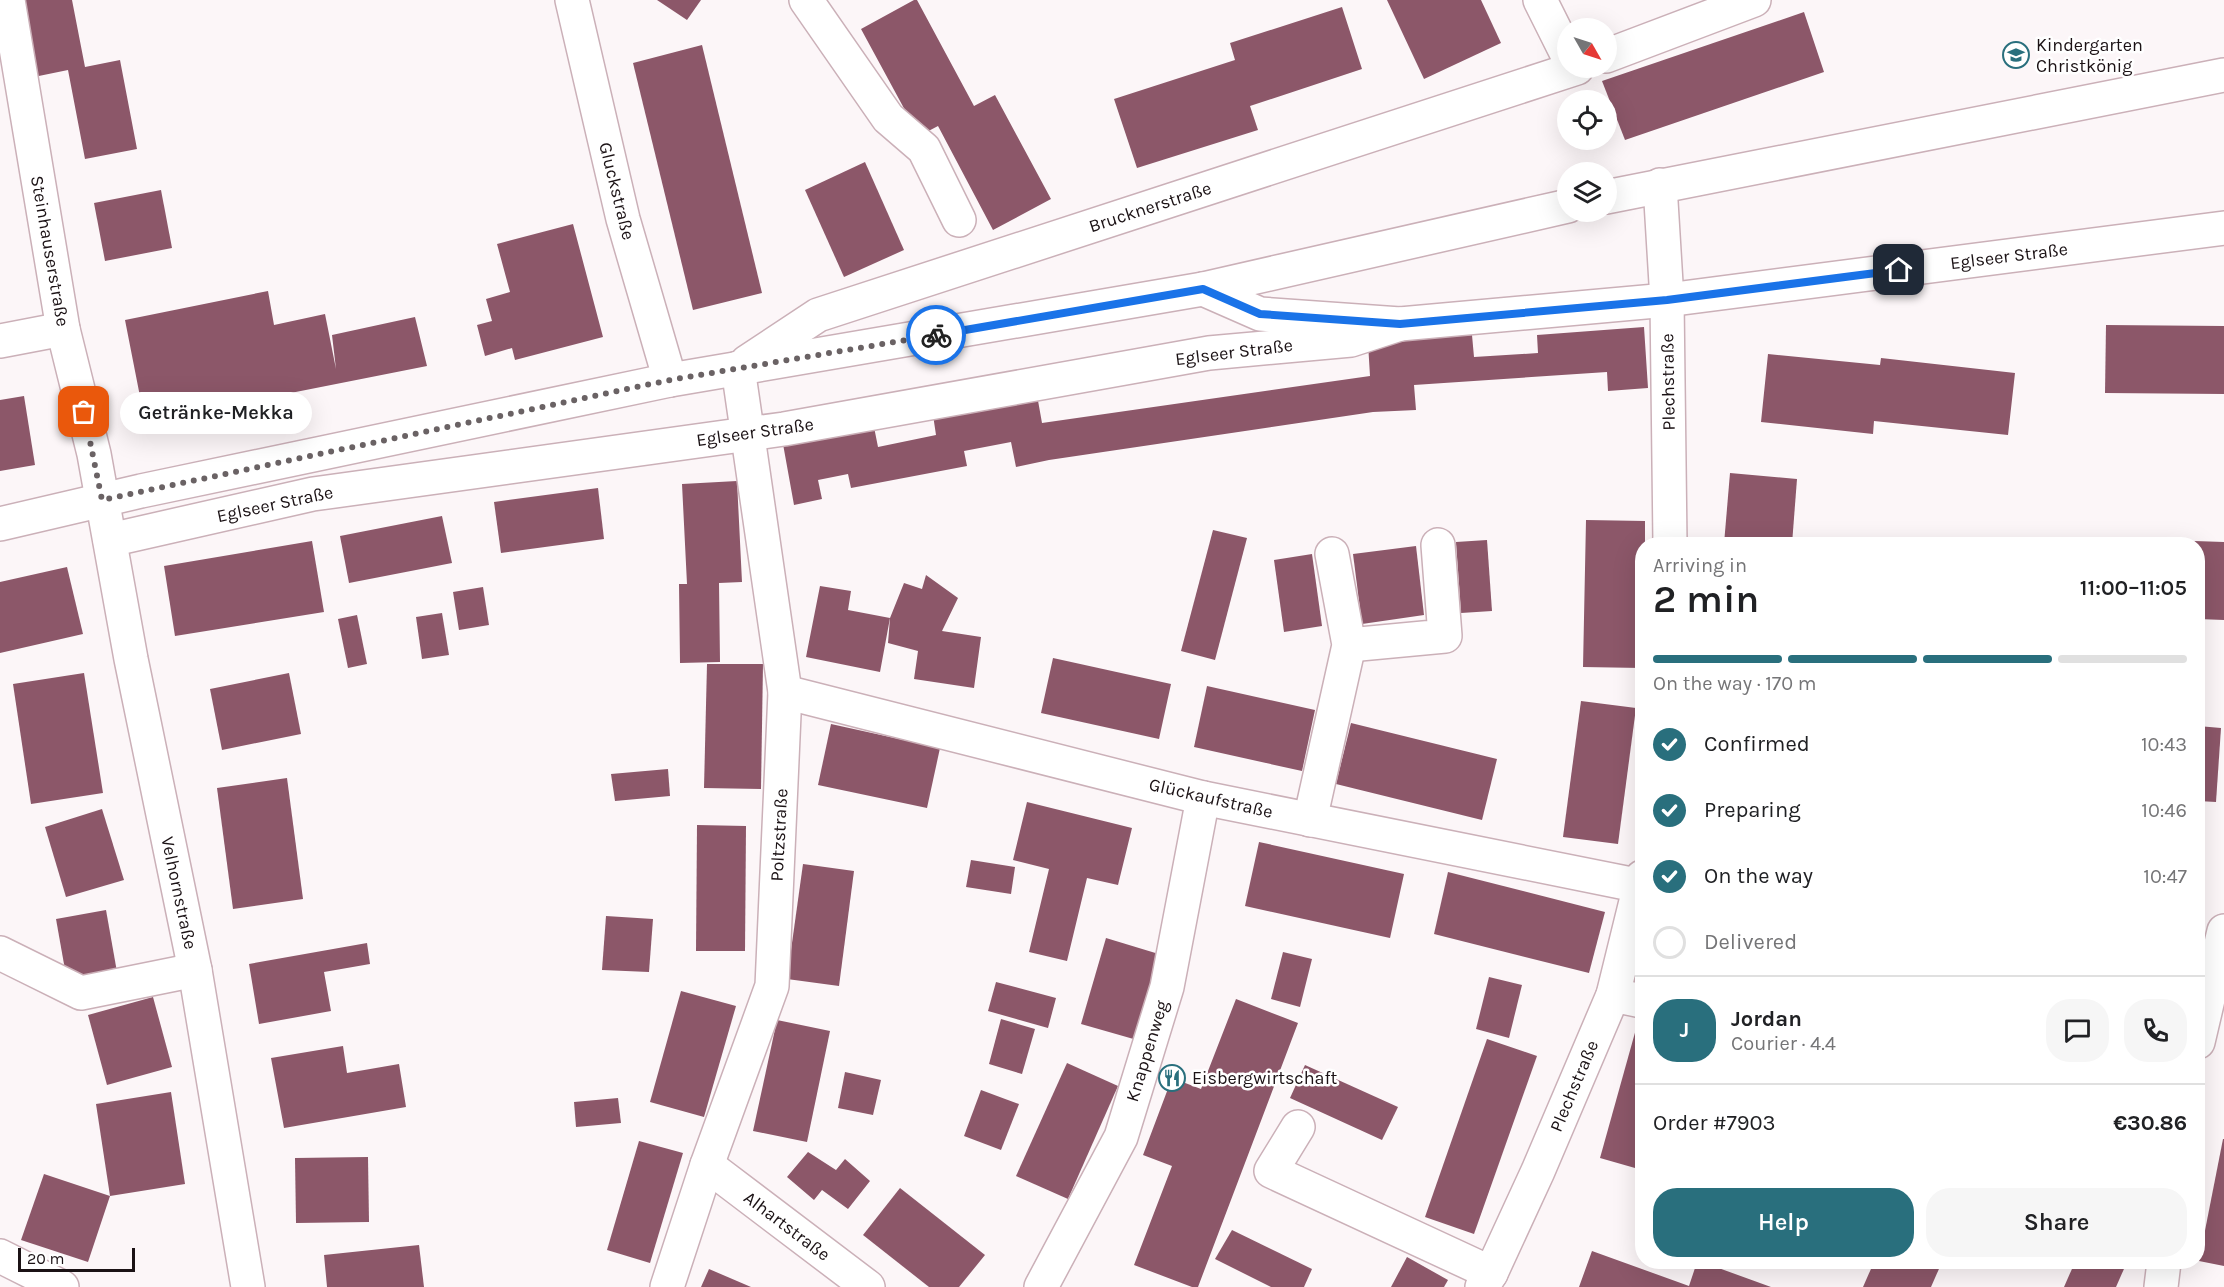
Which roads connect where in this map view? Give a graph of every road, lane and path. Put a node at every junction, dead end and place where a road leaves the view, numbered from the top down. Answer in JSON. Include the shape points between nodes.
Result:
{"nodes":[{"id":1,"x":8,"y":0,"type":"edge"},
{"id":2,"x":572,"y":0,"type":"edge"},
{"id":3,"x":806,"y":0,"type":"edge"},
{"id":4,"x":1540,"y":0,"type":"edge"},
{"id":5,"x":1754,"y":0,"type":"edge"},
{"id":6,"x":1557,"y":33,"type":"edge"},
{"id":7,"x":1617,"y":52,"type":"edge"},
{"id":8,"x":1557,"y":70,"type":"edge"},
{"id":9,"x":2224,"y":75,"type":"edge"},
{"id":10,"x":1659,"y":185,"type":"junction"},
{"id":11,"x":1617,"y":195,"type":"edge"},
{"id":12,"x":1557,"y":209,"type":"edge"},
{"id":13,"x":959,"y":220,"type":"dead end"},
{"id":14,"x":2224,"y":228,"type":"edge"},
{"id":15,"x":1203,"y":289,"type":"junction"},
{"id":16,"x":1667,"y":300,"type":"junction"},
{"id":17,"x":1400,"y":324,"type":"junction"},
{"id":18,"x":63,"y":329,"type":"junction"},
{"id":19,"x":0,"y":341,"type":"edge"},
{"id":20,"x":738,"y":369,"type":"junction"},
{"id":21,"x":670,"y":380,"type":"junction"},
{"id":22,"x":747,"y":433,"type":"junction"},
{"id":23,"x":102,"y":500,"type":"junction"},
{"id":24,"x":0,"y":524,"type":"edge"},
{"id":25,"x":1670,"y":537,"type":"edge"},
{"id":26,"x":110,"y":540,"type":"junction"},
{"id":27,"x":1438,"y":545,"type":"dead end"},
{"id":28,"x":1332,"y":554,"type":"dead end"},
{"id":29,"x":1349,"y":645,"type":"junction"},
{"id":30,"x":785,"y":692,"type":"junction"},
{"id":31,"x":1203,"y":798,"type":"junction"},
{"id":32,"x":1310,"y":820,"type":"junction"},
{"id":33,"x":1635,"y":880,"type":"edge"},
{"id":34,"x":2224,"y":931,"type":"edge"},
{"id":35,"x":1635,"y":940,"type":"edge"},
{"id":36,"x":0,"y":953,"type":"edge"},
{"id":37,"x":195,"y":970,"type":"junction"},
{"id":38,"x":1628,"y":998,"type":"edge"},
{"id":39,"x":2205,"y":1012,"type":"edge"},
{"id":40,"x":1298,"y":1127,"type":"dead end"},
{"id":41,"x":707,"y":1165,"type":"junction"},
{"id":42,"x":0,"y":1256,"type":"edge"},
{"id":43,"x":2163,"y":1269,"type":"edge"},
{"id":44,"x":1487,"y":1280,"type":"edge"},
{"id":45,"x":62,"y":1287,"type":"edge"},
{"id":46,"x":248,"y":1287,"type":"edge"},
{"id":47,"x":667,"y":1287,"type":"edge"},
{"id":48,"x":868,"y":1287,"type":"edge"},
{"id":49,"x":1041,"y":1287,"type":"edge"},
{"id":50,"x":2161,"y":1287,"type":"edge"}],
"edges":[{"from":1,"to":18,"type":"street","name":"Steinhauserstraße"},
{"from":2,"to":21,"type":"street","name":"Gluckstraße","via":[[623,219]]},
{"from":3,"to":13,"type":"street","via":[[888,118],[924,149]]},
{"from":4,"to":6,"type":"street"},
{"from":5,"to":7,"type":"street"},
{"from":8,"to":20,"type":"street","name":"Brucknerstraße","via":[[818,315]]},
{"from":9,"to":10,"type":"street"},
{"from":10,"to":11,"type":"street"},
{"from":10,"to":16,"type":"street","name":"Plechstraße"},
{"from":12,"to":15,"type":"street"},
{"from":14,"to":16,"type":"street","name":"Eglseer Straße"},
{"from":15,"to":17,"type":"street","name":"Eglseer Straße","via":[[1260,314]]},
{"from":15,"to":20,"type":"street"},
{"from":16,"to":17,"type":"street","name":"Eglseer Straße"},
{"from":16,"to":25,"type":"street","name":"Plechstraße"},
{"from":17,"to":22,"type":"street","name":"Eglseer Straße","via":[[1351,340],[1209,352]]},
{"from":18,"to":19,"type":"street"},
{"from":18,"to":23,"type":"street","name":"Steinhauserstraße"},
{"from":20,"to":21,"type":"street"},
{"from":20,"to":22,"type":"street","name":"Poltzstraße"},
{"from":21,"to":23,"type":"street"},
{"from":22,"to":26,"type":"street","name":"Eglseer Straße","via":[[314,494]]},
{"from":22,"to":30,"type":"street","name":"Poltzstraße"},
{"from":23,"to":24,"type":"street"},
{"from":23,"to":26,"type":"street","name":"Velhornstraße"},
{"from":26,"to":37,"type":"street","name":"Velhornstraße"},
{"from":27,"to":29,"type":"street","via":[[1445,636]]},
{"from":28,"to":29,"type":"street"},
{"from":29,"to":32,"type":"street"},
{"from":30,"to":31,"type":"street","name":"Glückaufstraße"},
{"from":30,"to":41,"type":"street","name":"Poltzstraße","via":[[772,986]]},
{"from":31,"to":32,"type":"street","name":"Glückaufstraße"},
{"from":31,"to":49,"type":"street","name":"Knappenweg","via":[[1167,987],[1121,1137]]},
{"from":32,"to":33,"type":"street","name":"Glückaufstraße"},
{"from":34,"to":39,"type":"street"},
{"from":35,"to":38,"type":"street","name":"Plechstraße"},
{"from":36,"to":37,"type":"street","via":[[81,993]]},
{"from":37,"to":46,"type":"street","name":"Velhornstraße"},
{"from":38,"to":44,"type":"street","name":"Plechstraße","via":[[1538,1171]]},
{"from":40,"to":44,"type":"street","via":[[1270,1171]]},
{"from":41,"to":47,"type":"street","name":"Poltzstraße"},
{"from":41,"to":48,"type":"street","name":"Alhartstraße"},
{"from":42,"to":45,"type":"street"},
{"from":43,"to":50,"type":"street"}]}
